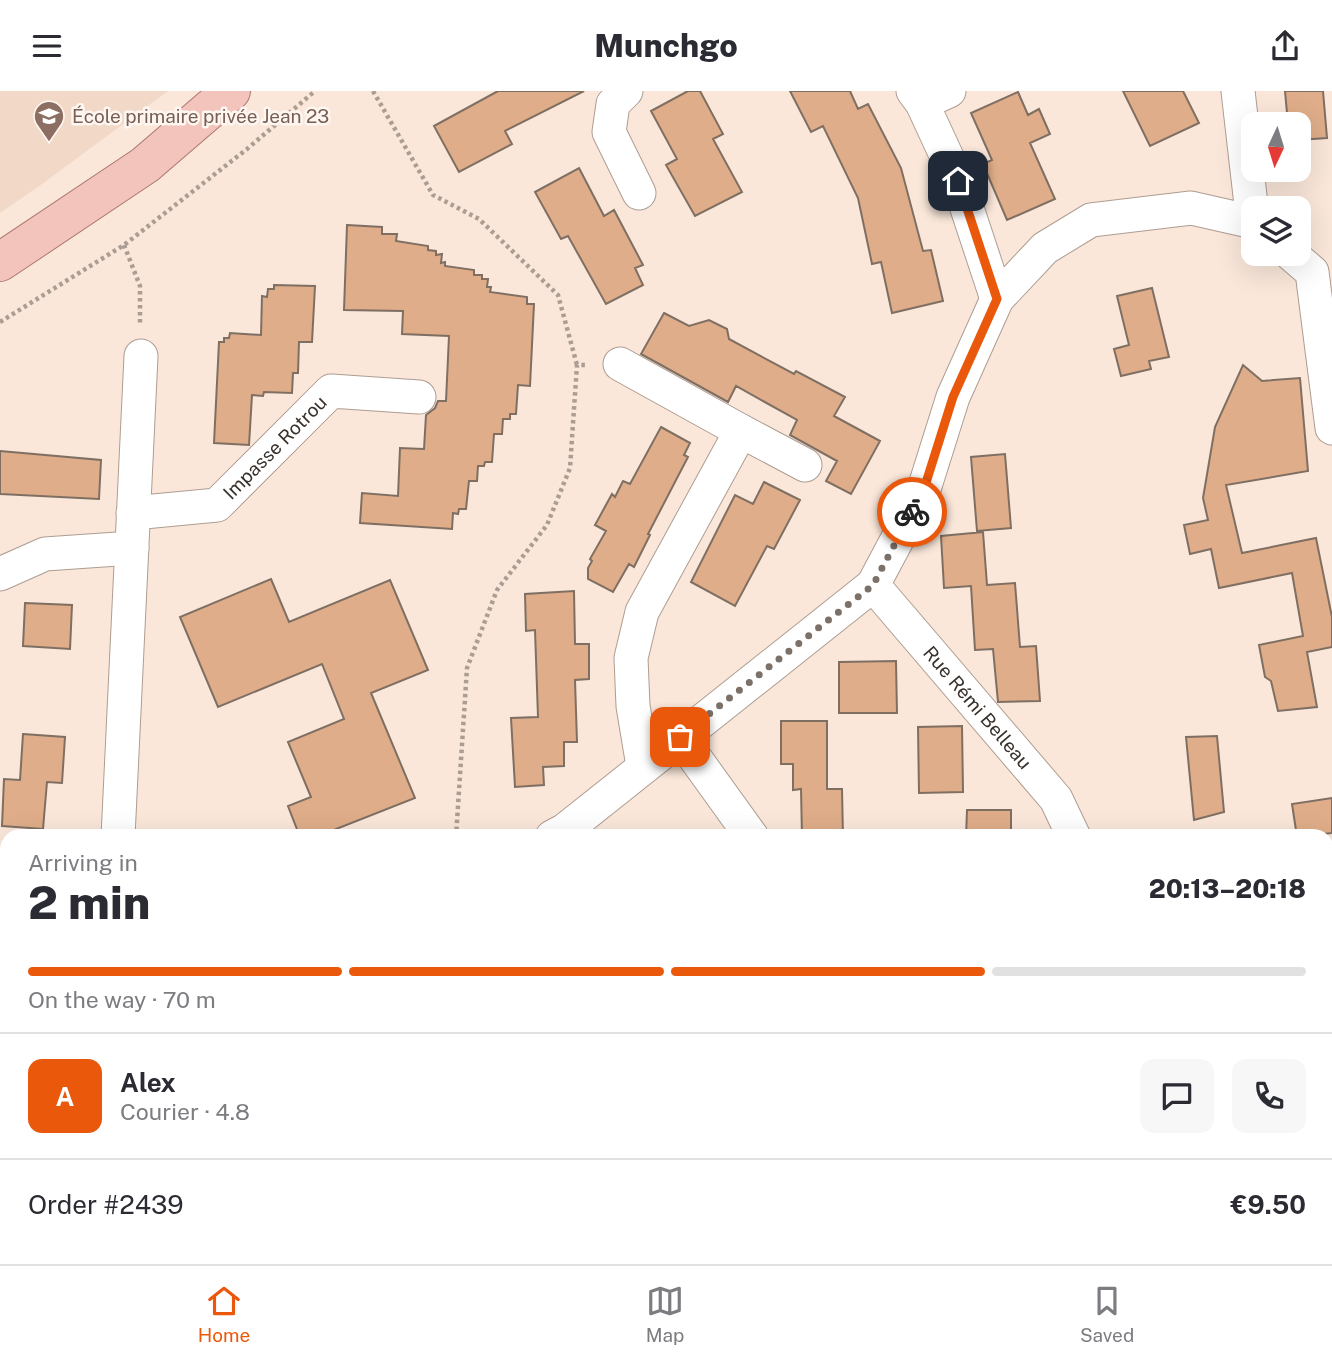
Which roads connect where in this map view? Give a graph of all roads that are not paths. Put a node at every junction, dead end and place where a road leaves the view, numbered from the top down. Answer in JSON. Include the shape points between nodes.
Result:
{"nodes":[{"id":1,"x":231,"y":91,"type":"edge"},
{"id":2,"x":626,"y":91,"type":"edge"},
{"id":3,"x":1238,"y":91,"type":"edge"},
{"id":4,"x":928,"y":95,"type":"edge"},
{"id":5,"x":639,"y":193,"type":"dead end"},
{"id":6,"x":1250,"y":196,"type":"edge"},
{"id":7,"x":1241,"y":219,"type":"edge"},
{"id":8,"x":0,"y":262,"type":"edge"},
{"id":9,"x":1312,"y":264,"type":"edge"},
{"id":10,"x":997,"y":299,"type":"junction"},
{"id":11,"x":141,"y":356,"type":"road end"},
{"id":12,"x":621,"y":364,"type":"road end"},
{"id":13,"x":419,"y":397,"type":"dead end"},
{"id":14,"x":1332,"y":428,"type":"edge"},
{"id":15,"x":741,"y":431,"type":"junction"},
{"id":16,"x":805,"y":465,"type":"dead end"},
{"id":17,"x":133,"y":513,"type":"junction"},
{"id":18,"x":132,"y":548,"type":"junction"},
{"id":19,"x":0,"y":574,"type":"edge"},
{"id":20,"x":873,"y":585,"type":"junction"},
{"id":21,"x":680,"y":737,"type":"junction"},
{"id":22,"x":643,"y":766,"type":"junction"},
{"id":23,"x":118,"y":829,"type":"edge"},
{"id":24,"x":566,"y":829,"type":"edge"},
{"id":25,"x":746,"y":829,"type":"edge"},
{"id":26,"x":1070,"y":829,"type":"edge"}],
"edges":[{"from":1,"to":8,"type":"main road","via":[[145,165]]},
{"from":2,"to":5,"type":"street","via":[[613,104],[609,132]]},
{"from":3,"to":6,"type":"street"},
{"from":4,"to":10,"type":"street"},
{"from":7,"to":10,"type":"street","via":[[1191,208],[1091,220],[1045,248]]},
{"from":9,"to":14,"type":"street"},
{"from":10,"to":20,"type":"street","via":[[953,397],[924,489]]},
{"from":11,"to":17,"type":"street"},
{"from":12,"to":15,"type":"street"},
{"from":13,"to":17,"type":"street","name":"Impasse Rotrou","via":[[331,391],[217,505]]},
{"from":15,"to":16,"type":"street"},
{"from":15,"to":22,"type":"street","via":[[642,613],[631,658]]},
{"from":17,"to":18,"type":"street"},
{"from":18,"to":19,"type":"street","via":[[45,554]]},
{"from":18,"to":23,"type":"street"},
{"from":20,"to":21,"type":"street"},
{"from":20,"to":26,"type":"street","name":"Rue Rémi Belleau","via":[[1056,799]]},
{"from":21,"to":22,"type":"street"},
{"from":21,"to":25,"type":"street"},
{"from":22,"to":24,"type":"street"}]}
